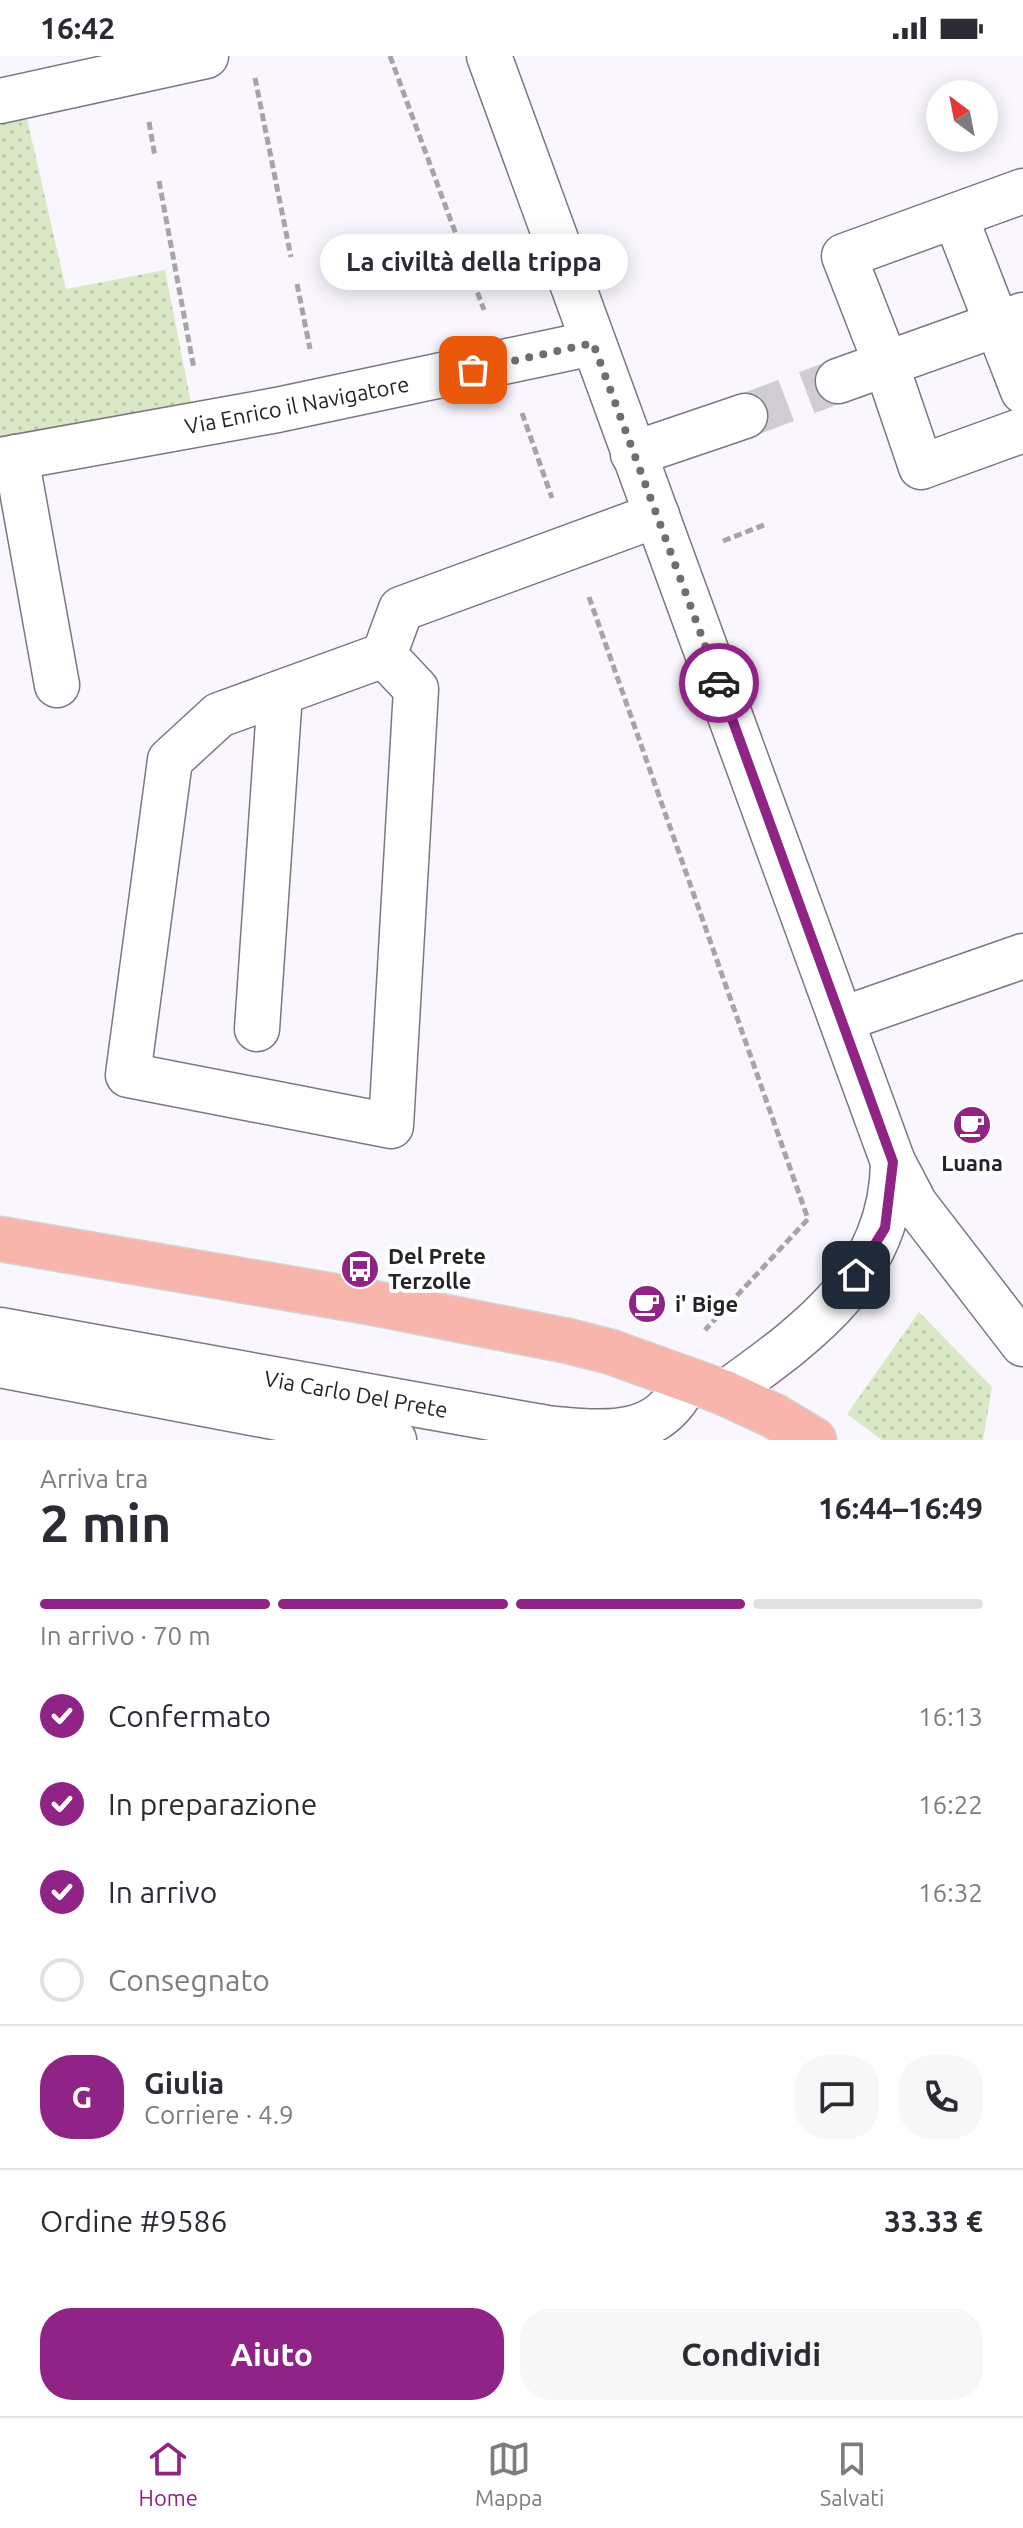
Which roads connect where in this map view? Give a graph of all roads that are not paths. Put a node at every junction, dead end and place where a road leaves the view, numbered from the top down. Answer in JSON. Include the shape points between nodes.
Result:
{"nodes":[{"id":1,"x":206,"y":56,"type":"edge"},
{"id":2,"x":489,"y":56,"type":"edge"},
{"id":3,"x":0,"y":101,"type":"edge"},
{"id":4,"x":1023,"y":191,"type":"edge"},
{"id":5,"x":955,"y":216,"type":"junction"},
{"id":6,"x":1010,"y":320,"type":"edge"},
{"id":7,"x":593,"y":343,"type":"junction"},
{"id":8,"x":886,"y":364,"type":"junction"},
{"id":9,"x":838,"y":381,"type":"tunnel mouth"},
{"id":10,"x":1023,"y":391,"type":"edge"},
{"id":11,"x":745,"y":416,"type":"tunnel mouth"},
{"id":12,"x":1023,"y":430,"type":"edge"},
{"id":13,"x":633,"y":454,"type":"junction"},
{"id":14,"x":8,"y":459,"type":"edge"},
{"id":15,"x":657,"y":515,"type":"junction"},
{"id":16,"x":384,"y":655,"type":"junction"},
{"id":17,"x":57,"y":685,"type":"dead end"},
{"id":18,"x":280,"y":693,"type":"junction"},
{"id":19,"x":1023,"y":956,"type":"edge"},
{"id":20,"x":843,"y":1019,"type":"junction"},
{"id":21,"x":257,"y":1029,"type":"dead end"},
{"id":22,"x":893,"y":1162,"type":"junction"},
{"id":23,"x":0,"y":1239,"type":"edge"},
{"id":24,"x":0,"y":1330,"type":"edge"},
{"id":25,"x":1023,"y":1344,"type":"edge"},
{"id":26,"x":0,"y":1365,"type":"edge"},
{"id":27,"x":706,"y":1386,"type":"junction"},
{"id":28,"x":394,"y":1440,"type":"edge"},
{"id":29,"x":814,"y":1440,"type":"edge"}],
"edges":[{"from":1,"to":3,"type":"street"},
{"from":2,"to":7,"type":"street"},
{"from":4,"to":5,"type":"street"},
{"from":5,"to":6,"type":"street"},
{"from":5,"to":8,"type":"street","via":[[844,256]]},
{"from":6,"to":8,"type":"street"},
{"from":6,"to":10,"type":"street"},
{"from":7,"to":13,"type":"street"},
{"from":7,"to":14,"type":"street","name":"Via Enrico il Navigatore"},
{"from":8,"to":9,"type":"street"},
{"from":8,"to":12,"type":"street","via":[[921,467]]},
{"from":11,"to":13,"type":"street"},
{"from":13,"to":15,"type":"street"},
{"from":14,"to":17,"type":"street"},
{"from":15,"to":16,"type":"street","via":[[401,609]]},
{"from":15,"to":20,"type":"street"},
{"from":16,"to":18,"type":"street"},
{"from":16,"to":18,"type":"street","via":[[416,689],[391,1126],[128,1075],[170,760],[219,715]]},
{"from":18,"to":21,"type":"street"},
{"from":19,"to":20,"type":"street"},
{"from":20,"to":22,"type":"street"},
{"from":22,"to":25,"type":"street","via":[[915,1204]]},
{"from":22,"to":27,"type":"street","name":"Via Carlo Del Prete","via":[[885,1228],[856,1275],[814,1325]]},
{"from":23,"to":27,"type":"main road","via":[[568,1341]]},
{"from":24,"to":27,"type":"street","name":"Via Carlo Del Prete","via":[[547,1428],[602,1433],[649,1430],[676,1402]]},
{"from":26,"to":28,"type":"street","name":"Via Carlo Del Prete"},
{"from":27,"to":29,"type":"main road"}]}
